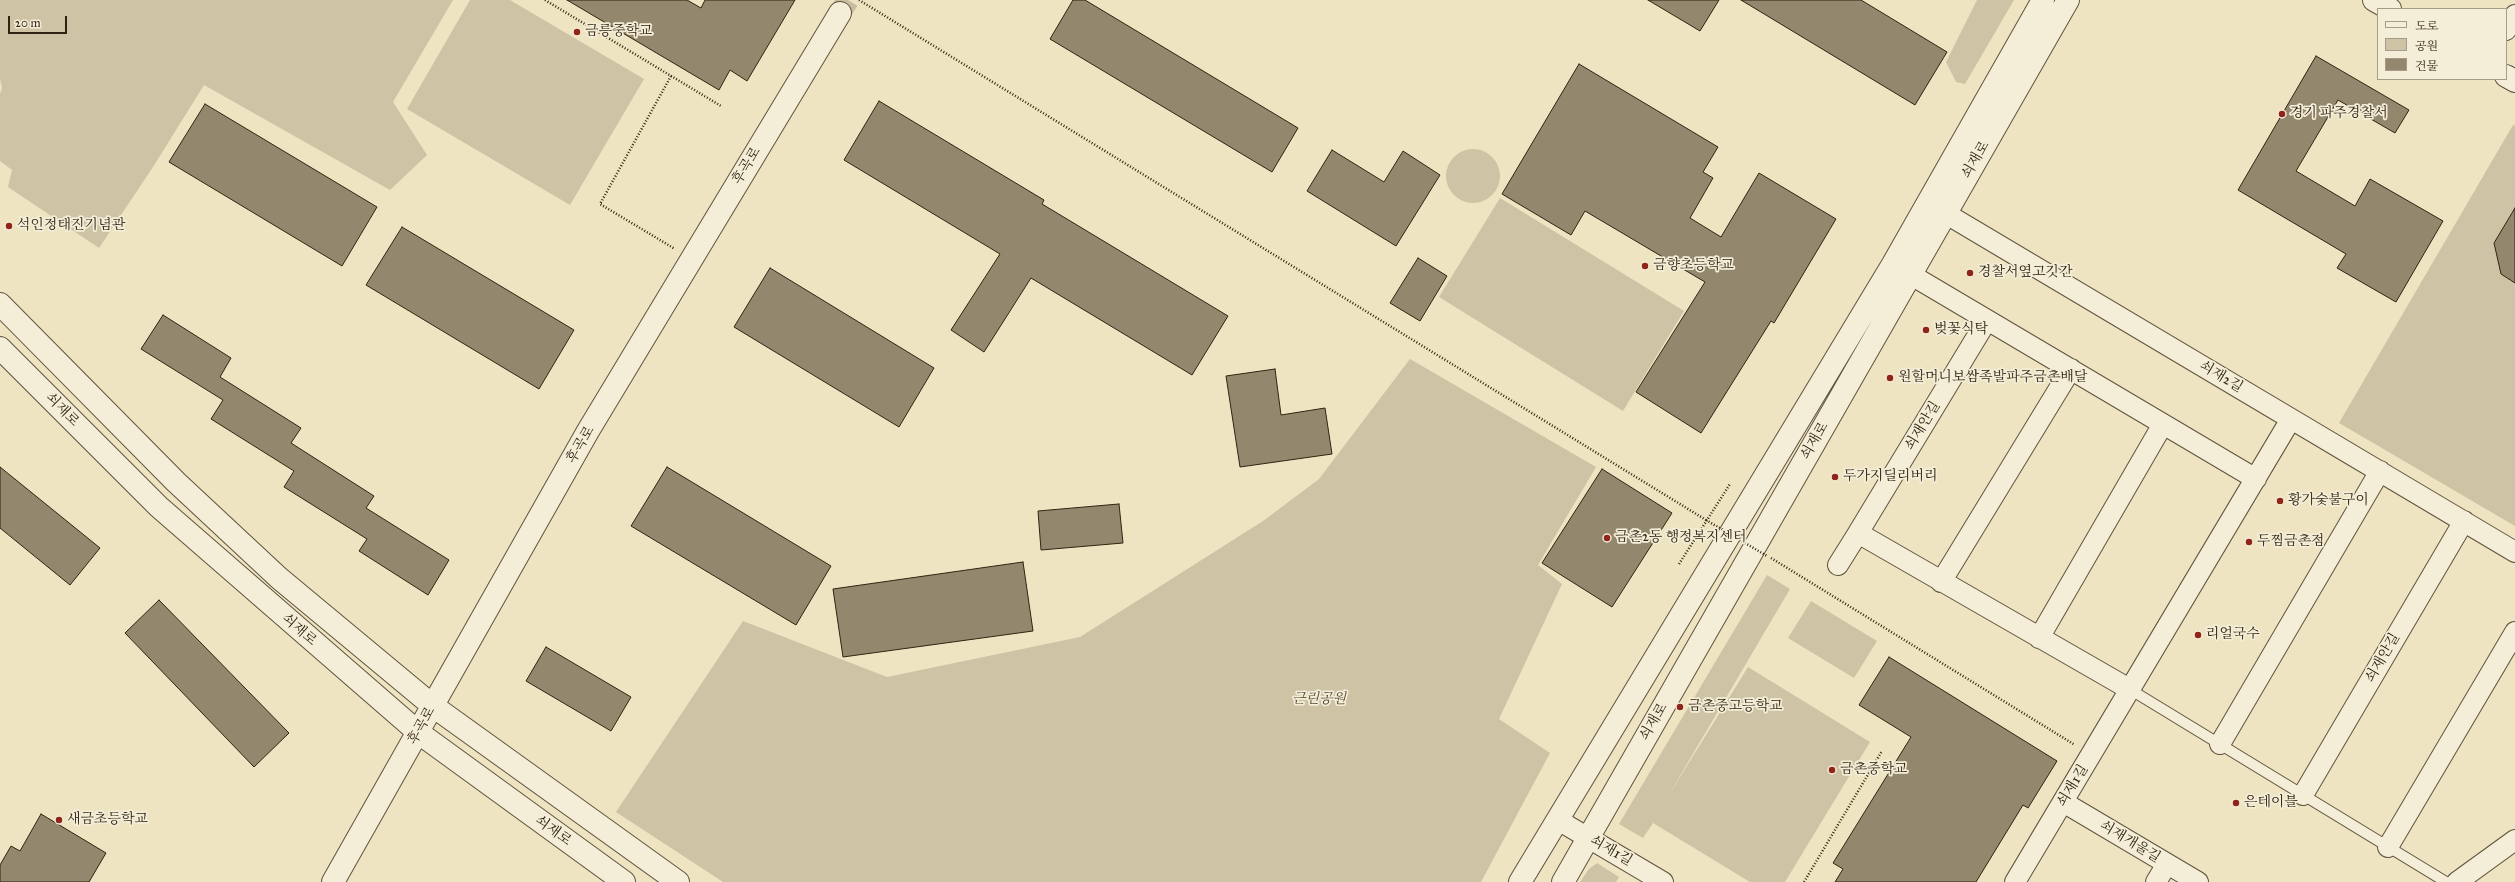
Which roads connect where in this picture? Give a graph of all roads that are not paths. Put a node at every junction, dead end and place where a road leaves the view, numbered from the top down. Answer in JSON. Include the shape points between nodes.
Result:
{"nodes":[{"id":1,"x":2043,"y":0,"type":"edge"},
{"id":2,"x":2068,"y":0,"type":"edge"},
{"id":3,"x":2374,"y":0,"type":"edge"},
{"id":4,"x":2388,"y":8,"type":"edge"},
{"id":5,"x":840,"y":13,"type":"tunnel mouth"},
{"id":6,"x":2515,"y":15,"type":"edge"},
{"id":7,"x":2507,"y":28,"type":"edge"},
{"id":8,"x":1936,"y":208,"type":"junction"},
{"id":9,"x":1902,"y":269,"type":"junction"},
{"id":10,"x":0,"y":304,"type":"edge"},
{"id":11,"x":1987,"y":320,"type":"junction"},
{"id":12,"x":0,"y":348,"type":"edge"},
{"id":13,"x":2071,"y":369,"type":"junction"},
{"id":14,"x":2292,"y":419,"type":"junction"},
{"id":15,"x":2163,"y":424,"type":"junction"},
{"id":16,"x":2380,"y":471,"type":"junction"},
{"id":17,"x":2256,"y":479,"type":"junction"},
{"id":18,"x":2464,"y":521,"type":"junction"},
{"id":19,"x":1858,"y":533,"type":"junction"},
{"id":20,"x":2515,"y":552,"type":"edge"},
{"id":21,"x":1838,"y":565,"type":"dead end"},
{"id":22,"x":1940,"y":582,"type":"junction"},
{"id":23,"x":2515,"y":632,"type":"edge"},
{"id":24,"x":2040,"y":638,"type":"junction"},
{"id":25,"x":2131,"y":690,"type":"junction"},
{"id":26,"x":433,"y":706,"type":"junction"},
{"id":27,"x":419,"y":732,"type":"junction"},
{"id":28,"x":2220,"y":744,"type":"junction"},
{"id":29,"x":2303,"y":795,"type":"junction"},
{"id":30,"x":2063,"y":802,"type":"junction"},
{"id":31,"x":1558,"y":820,"type":"junction"},
{"id":32,"x":1588,"y":838,"type":"junction"},
{"id":33,"x":2515,"y":840,"type":"edge"},
{"id":34,"x":2388,"y":846,"type":"junction"},
{"id":35,"x":2167,"y":864,"type":"junction"},
{"id":36,"x":333,"y":882,"type":"edge"},
{"id":37,"x":624,"y":882,"type":"edge"},
{"id":38,"x":678,"y":882,"type":"edge"},
{"id":39,"x":1520,"y":882,"type":"edge"},
{"id":40,"x":1563,"y":882,"type":"edge"},
{"id":41,"x":1664,"y":882,"type":"edge"},
{"id":42,"x":2015,"y":882,"type":"edge"},
{"id":43,"x":2156,"y":882,"type":"edge"},
{"id":44,"x":2198,"y":882,"type":"edge"},
{"id":45,"x":2446,"y":882,"type":"edge"},
{"id":46,"x":2457,"y":882,"type":"edge"}],
"edges":[{"from":1,"to":8,"type":"street"},
{"from":2,"to":8,"type":"street","name":"쇠재로"},
{"from":3,"to":4,"type":"street"},
{"from":5,"to":26,"type":"street","name":"후곡로","via":[[588,431]]},
{"from":6,"to":7,"type":"street"},
{"from":8,"to":9,"type":"street"},
{"from":8,"to":14,"type":"street","name":"쇠재2길"},
{"from":9,"to":11,"type":"street"},
{"from":9,"to":31,"type":"street"},
{"from":9,"to":32,"type":"street","name":"쇠재로"},
{"from":10,"to":26,"type":"street","name":"쇠재로","via":[[176,482],[279,578]]},
{"from":11,"to":13,"type":"street"},
{"from":11,"to":19,"type":"street","name":"쇠재안길"},
{"from":12,"to":27,"type":"street","name":"쇠재로","via":[[160,507]]},
{"from":13,"to":15,"type":"street"},
{"from":13,"to":22,"type":"street"},
{"from":14,"to":16,"type":"street","name":"쇠재2길"},
{"from":14,"to":17,"type":"street"},
{"from":15,"to":17,"type":"street"},
{"from":15,"to":24,"type":"street"},
{"from":16,"to":18,"type":"street","name":"쇠재2길"},
{"from":16,"to":28,"type":"street"},
{"from":17,"to":25,"type":"street"},
{"from":18,"to":20,"type":"street","name":"쇠재2길"},
{"from":18,"to":29,"type":"street","name":"쇠재안길"},
{"from":19,"to":21,"type":"street","name":"쇠재안길"},
{"from":19,"to":22,"type":"street"},
{"from":22,"to":24,"type":"street"},
{"from":23,"to":34,"type":"street"},
{"from":24,"to":25,"type":"street"},
{"from":25,"to":28,"type":"lane"},
{"from":25,"to":30,"type":"street","name":"쇠재1길"},
{"from":26,"to":27,"type":"street","name":"후곡로"},
{"from":26,"to":38,"type":"street","name":"쇠재로"},
{"from":27,"to":36,"type":"street","name":"후곡로"},
{"from":27,"to":37,"type":"street","name":"쇠재로"},
{"from":28,"to":29,"type":"lane"},
{"from":29,"to":34,"type":"lane"},
{"from":30,"to":35,"type":"street","name":"쇠재개울길"},
{"from":30,"to":42,"type":"street","name":"쇠재1길"},
{"from":31,"to":32,"type":"street","name":"쇠재1길"},
{"from":31,"to":39,"type":"street"},
{"from":32,"to":40,"type":"street","name":"쇠재로"},
{"from":32,"to":41,"type":"street","name":"쇠재1길"},
{"from":33,"to":46,"type":"street"},
{"from":34,"to":45,"type":"lane"},
{"from":35,"to":43,"type":"street"},
{"from":35,"to":44,"type":"street","name":"쇠재개울길"}]}
